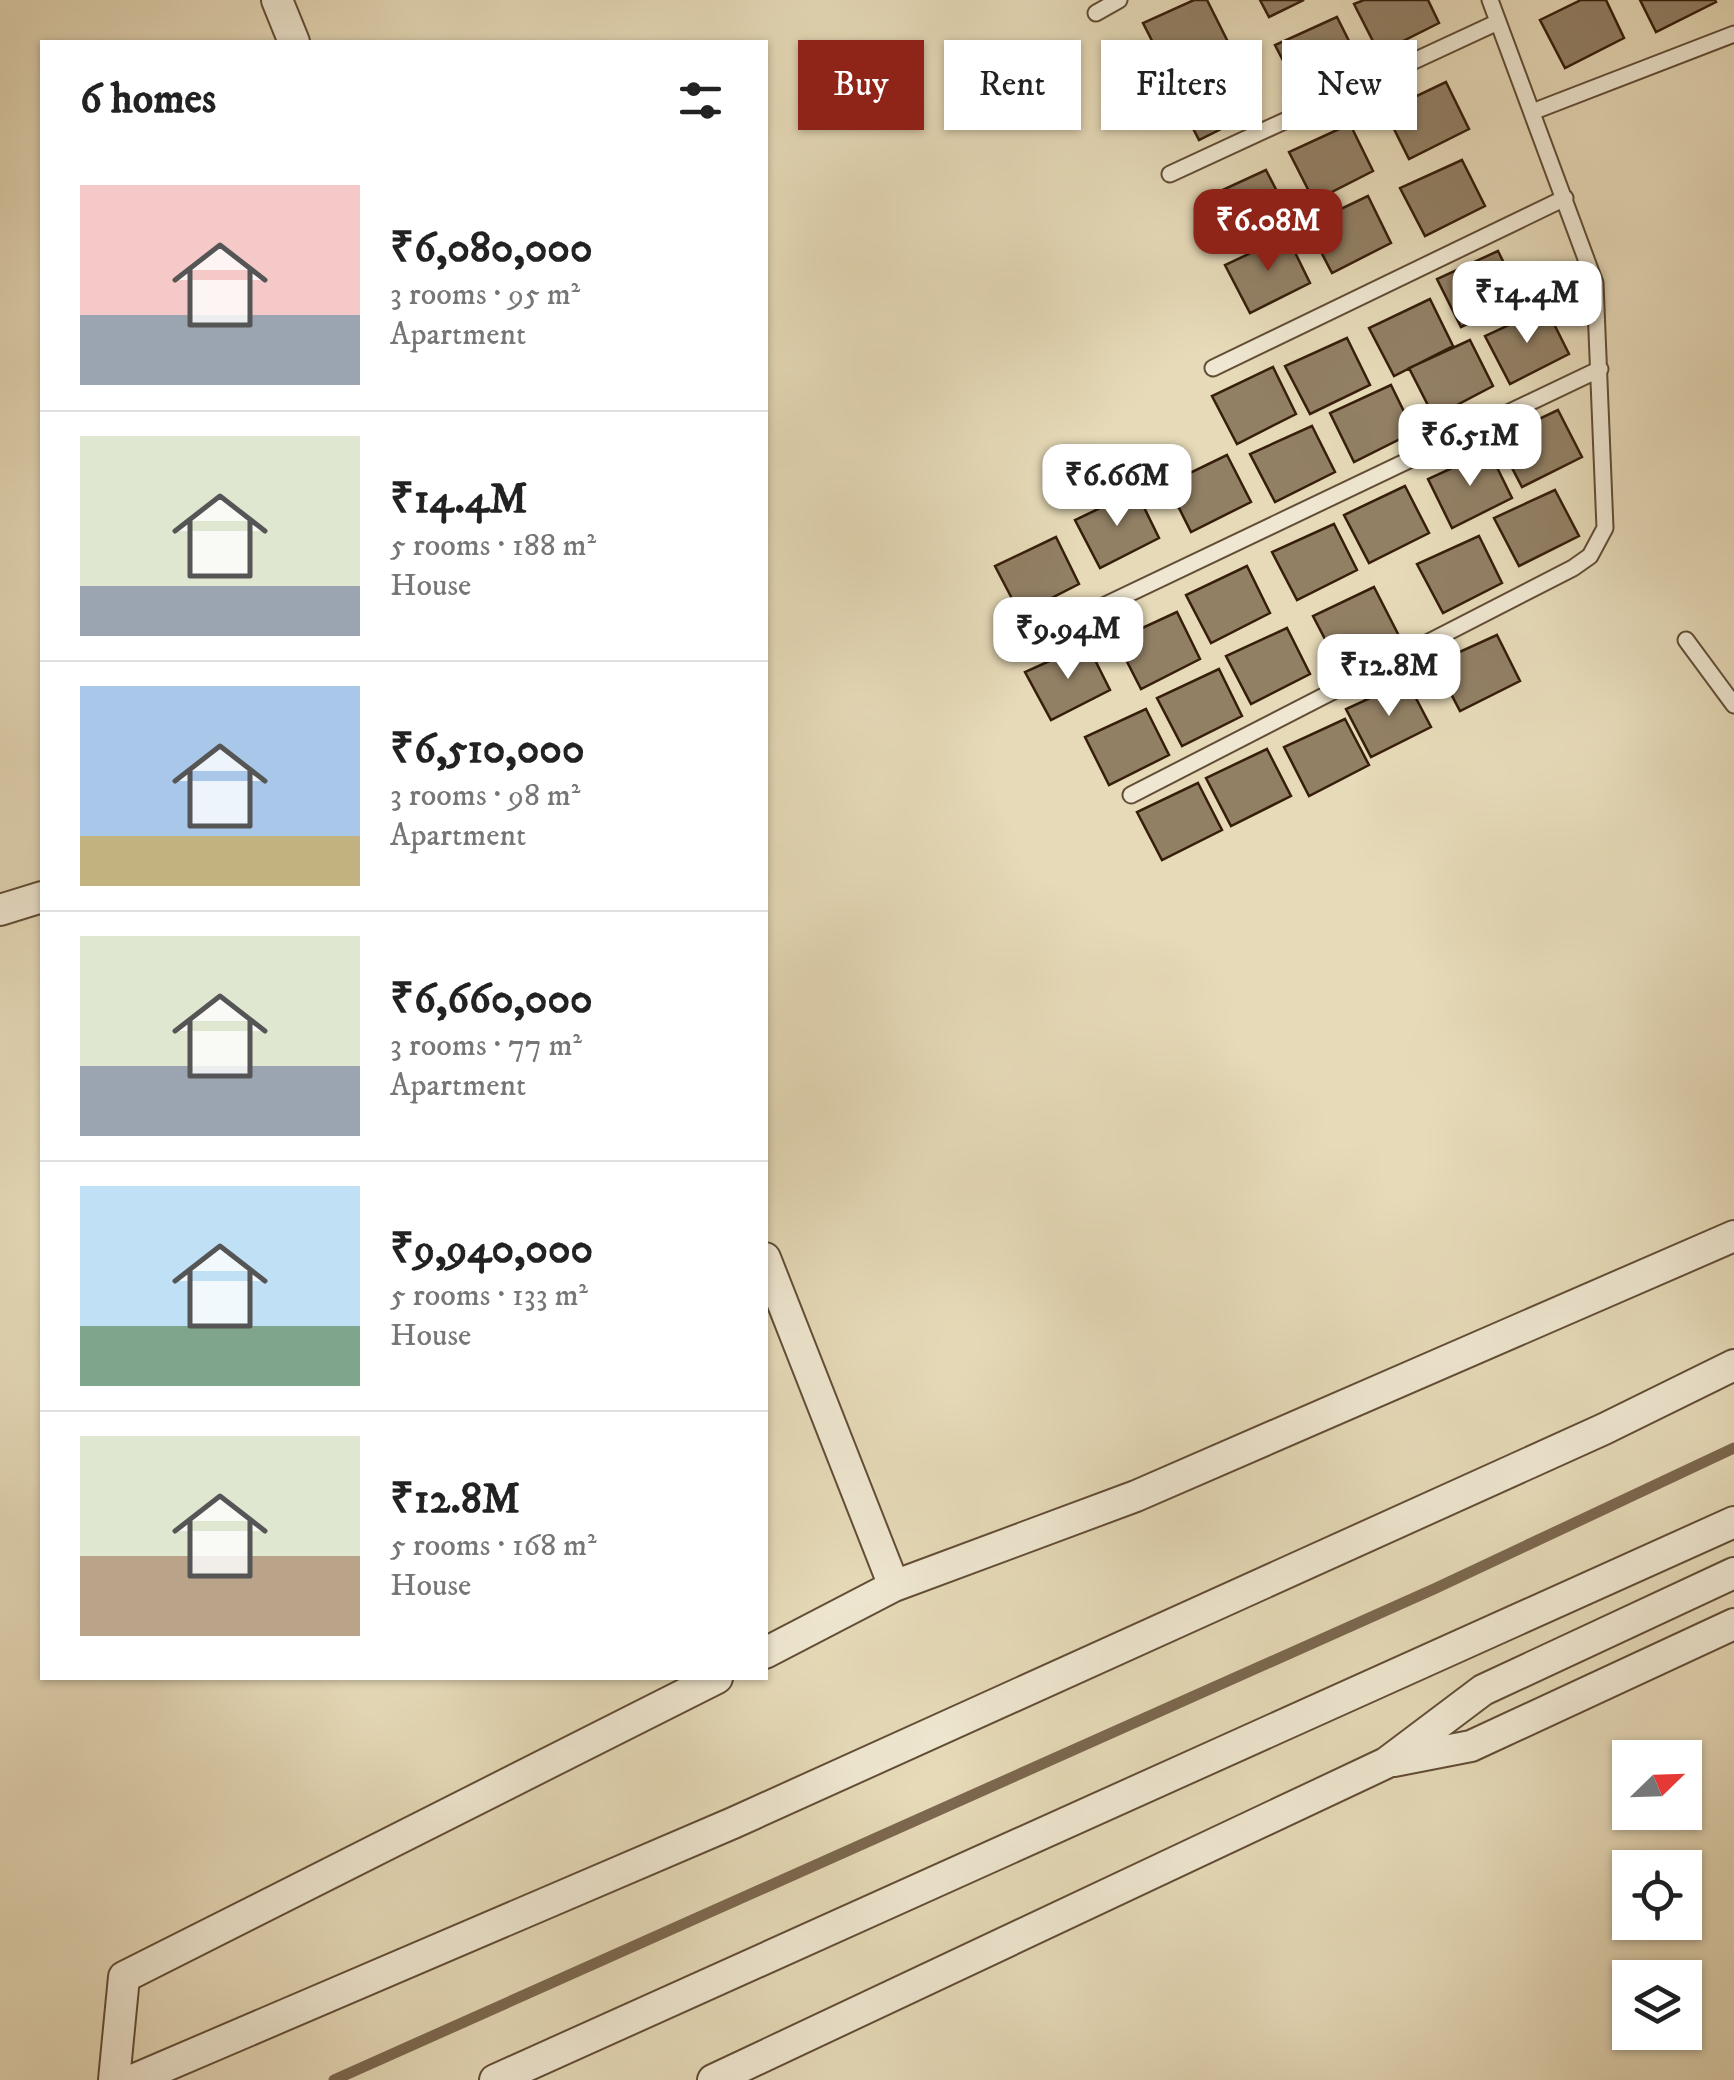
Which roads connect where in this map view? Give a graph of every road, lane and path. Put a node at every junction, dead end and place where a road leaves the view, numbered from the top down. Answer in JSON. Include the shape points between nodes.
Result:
{"nodes":[{"id":1,"x":277,"y":0,"type":"edge"},
{"id":2,"x":1119,"y":0,"type":"edge"},
{"id":3,"x":1490,"y":0,"type":"edge"},
{"id":4,"x":1096,"y":14,"type":"dead end"},
{"id":5,"x":1498,"y":22,"type":"junction"},
{"id":6,"x":1734,"y":34,"type":"edge"},
{"id":7,"x":293,"y":40,"type":"edge"},
{"id":8,"x":1532,"y":112,"type":"junction"},
{"id":9,"x":1170,"y":174,"type":"dead end"},
{"id":10,"x":1565,"y":198,"type":"junction"},
{"id":11,"x":1213,"y":368,"type":"dead end"},
{"id":12,"x":1600,"y":369,"type":"junction"},
{"id":13,"x":1034,"y":639,"type":"dead end"},
{"id":14,"x":1686,"y":640,"type":"dead end"},
{"id":15,"x":1734,"y":706,"type":"edge"},
{"id":16,"x":1130,"y":796,"type":"dead end"},
{"id":17,"x":40,"y":899,"type":"edge"},
{"id":18,"x":0,"y":910,"type":"edge"},
{"id":19,"x":1734,"y":1236,"type":"edge"},
{"id":20,"x":768,"y":1266,"type":"edge"},
{"id":21,"x":1734,"y":1365,"type":"edge"},
{"id":22,"x":1734,"y":1522,"type":"edge"},
{"id":23,"x":1734,"y":1573,"type":"edge"},
{"id":24,"x":894,"y":1586,"type":"junction"},
{"id":25,"x":1734,"y":1624,"type":"edge"},
{"id":26,"x":768,"y":1651,"type":"edge"},
{"id":27,"x":713,"y":1680,"type":"edge"},
{"id":28,"x":1386,"y":1763,"type":"junction"},
{"id":29,"x":114,"y":2080,"type":"edge"},
{"id":30,"x":133,"y":2080,"type":"edge"},
{"id":31,"x":495,"y":2080,"type":"edge"},
{"id":32,"x":713,"y":2080,"type":"edge"}],
"edges":[{"from":1,"to":7,"type":"street"},
{"from":2,"to":4,"type":"lane"},
{"from":3,"to":5,"type":"lane"},
{"from":5,"to":8,"type":"lane"},
{"from":5,"to":9,"type":"lane"},
{"from":6,"to":8,"type":"lane"},
{"from":8,"to":10,"type":"lane"},
{"from":10,"to":11,"type":"lane"},
{"from":10,"to":12,"type":"lane","via":[[1595,283]]},
{"from":12,"to":13,"type":"lane"},
{"from":12,"to":16,"type":"lane","via":[[1604,528],[1590,556]]},
{"from":14,"to":15,"type":"lane"},
{"from":17,"to":18,"type":"street"},
{"from":19,"to":24,"type":"street","via":[[1136,1496]]},
{"from":20,"to":24,"type":"street"},
{"from":21,"to":30,"type":"street","via":[[733,1824]]},
{"from":22,"to":31,"type":"street"},
{"from":23,"to":28,"type":"street","via":[[1484,1690]]},
{"from":24,"to":26,"type":"street"},
{"from":25,"to":28,"type":"street","via":[[1471,1746]]},
{"from":27,"to":29,"type":"street","via":[[124,1977]]},
{"from":28,"to":32,"type":"street"}]}
